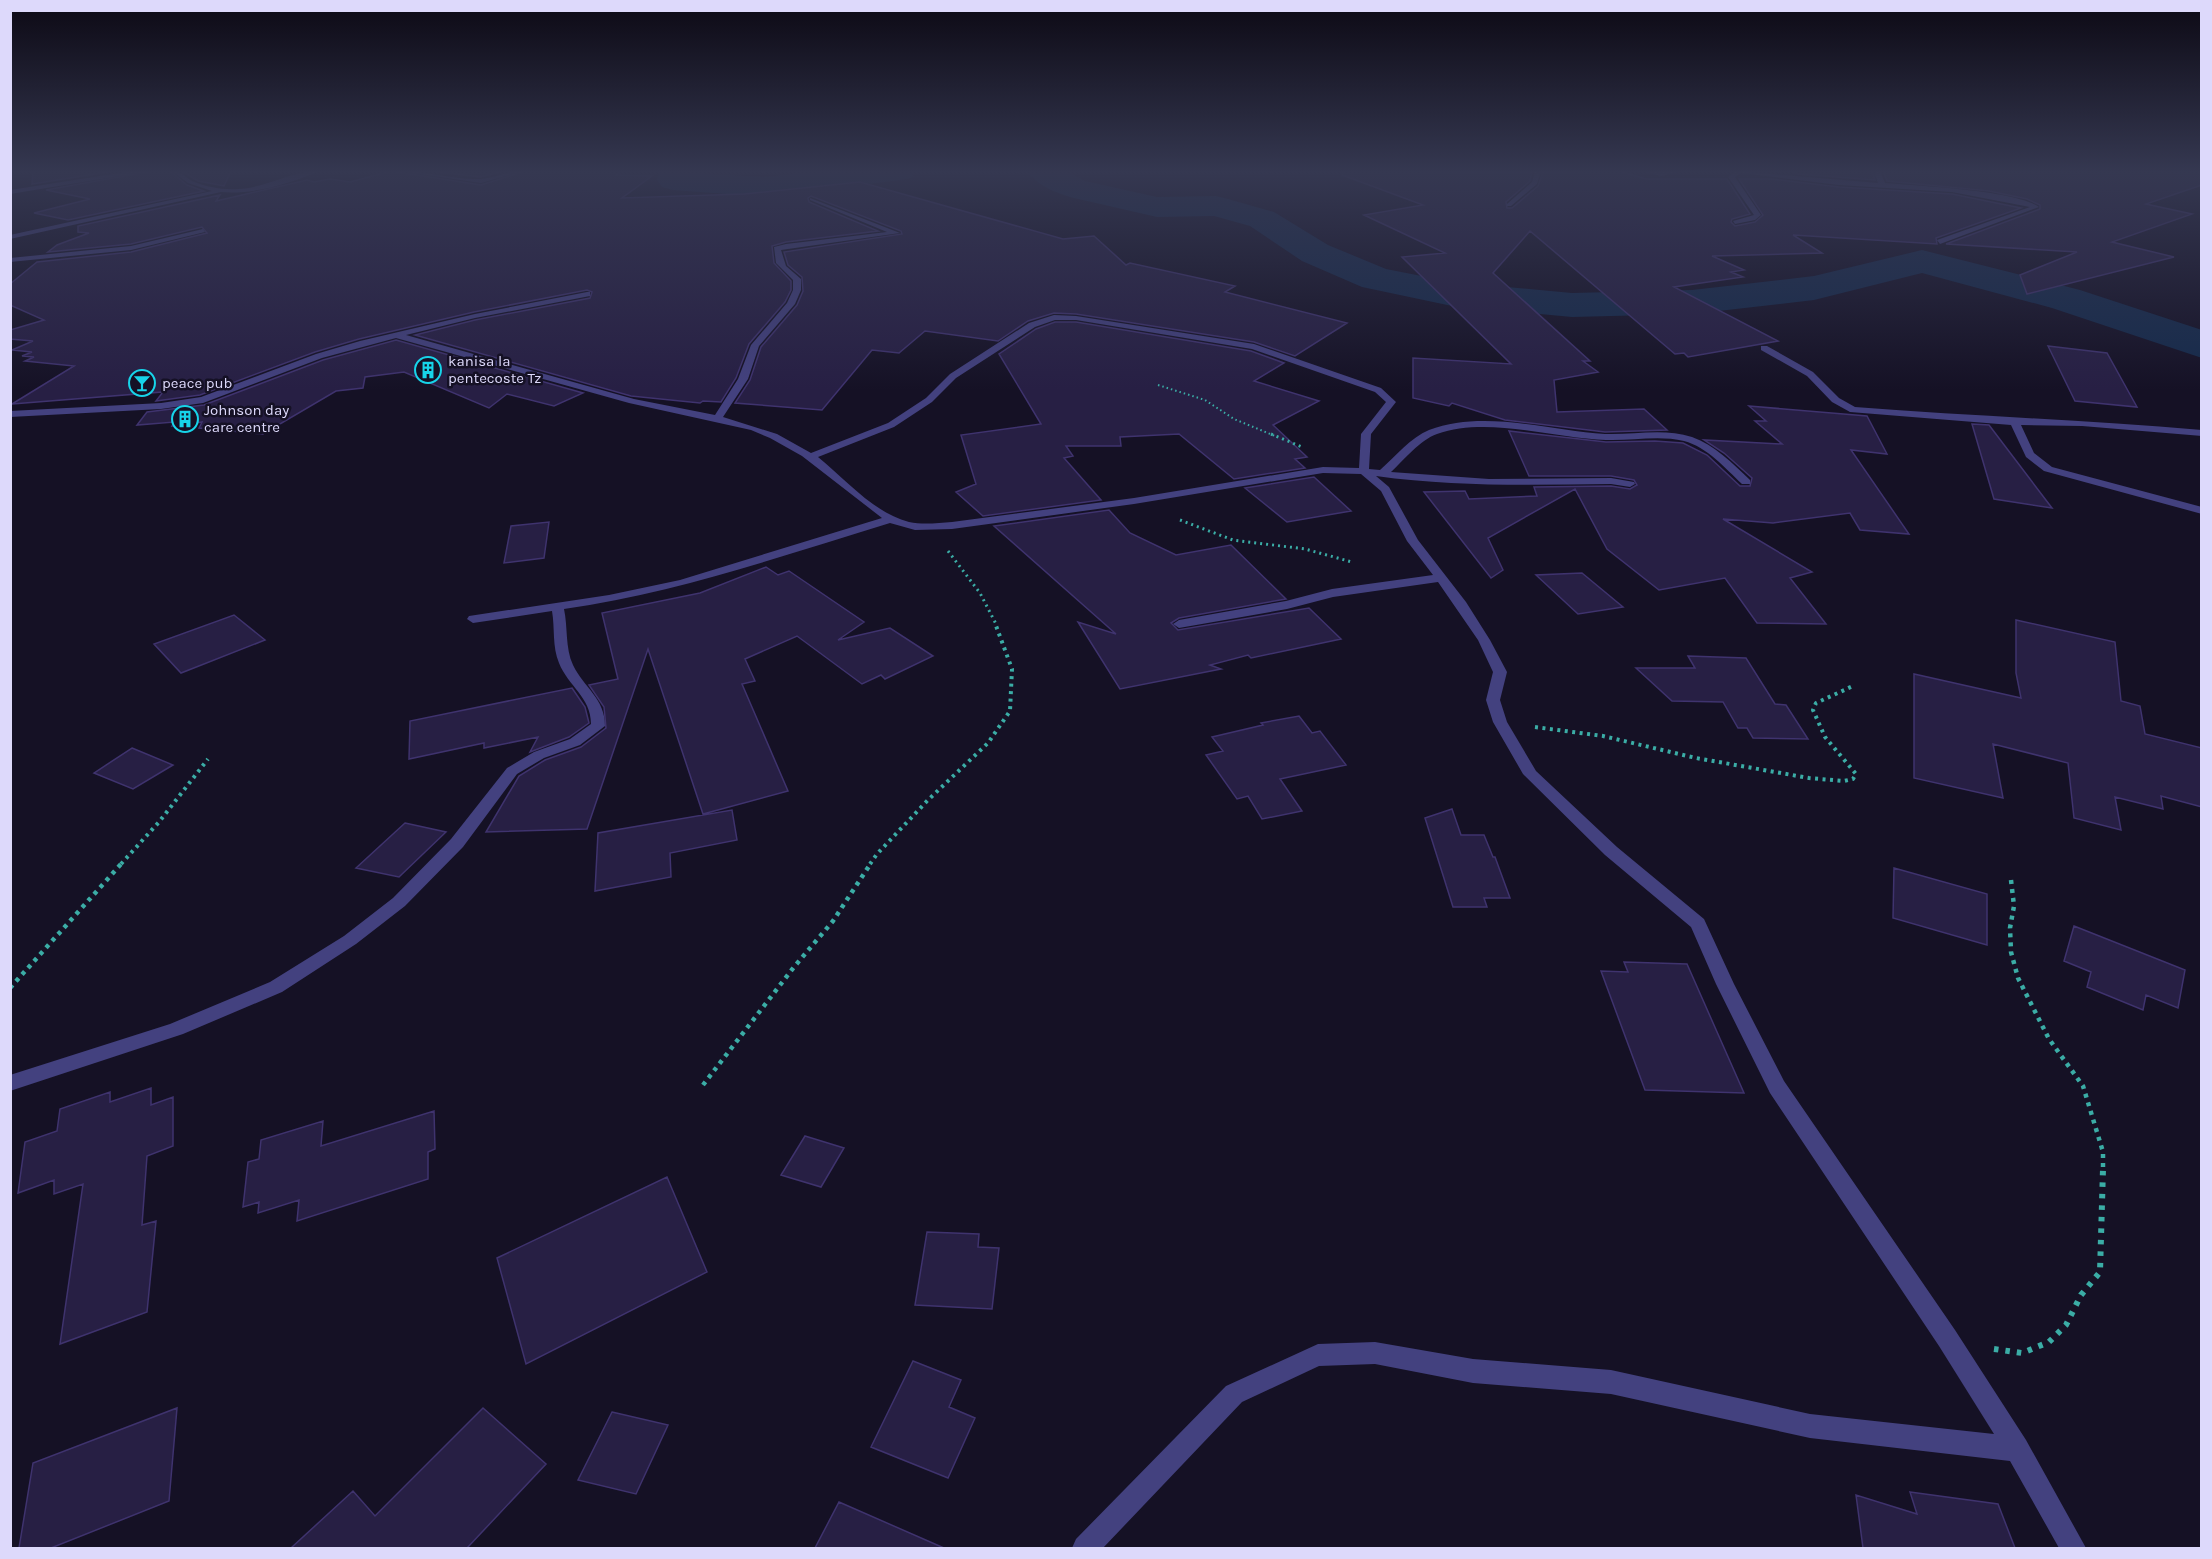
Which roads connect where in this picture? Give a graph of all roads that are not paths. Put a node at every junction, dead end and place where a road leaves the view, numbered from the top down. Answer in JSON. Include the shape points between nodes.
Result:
{"nodes":[{"id":1,"x":150,"y":244,"type":"edge"},
{"id":2,"x":805,"y":244,"type":"edge"},
{"id":3,"x":10,"y":260,"type":"edge"},
{"id":4,"x":587,"y":294,"type":"dead end"},
{"id":5,"x":395,"y":335,"type":"junction"},
{"id":6,"x":1764,"y":348,"type":"dead end"},
{"id":7,"x":10,"y":414,"type":"edge"},
{"id":8,"x":718,"y":418,"type":"junction"},
{"id":9,"x":2014,"y":422,"type":"junction"},
{"id":10,"x":2202,"y":433,"type":"edge"},
{"id":11,"x":812,"y":456,"type":"junction"},
{"id":12,"x":1357,"y":470,"type":"junction"},
{"id":13,"x":1383,"y":473,"type":"junction"},
{"id":14,"x":1746,"y":482,"type":"dead end"},
{"id":15,"x":1630,"y":484,"type":"dead end"},
{"id":16,"x":2202,"y":511,"type":"edge"},
{"id":17,"x":890,"y":519,"type":"junction"},
{"id":18,"x":1442,"y":578,"type":"junction"},
{"id":19,"x":557,"y":608,"type":"junction"},
{"id":20,"x":473,"y":619,"type":"dead end"},
{"id":21,"x":1179,"y":624,"type":"dead end"},
{"id":22,"x":10,"y":1083,"type":"edge"},
{"id":23,"x":2017,"y":1449,"type":"junction"},
{"id":24,"x":1085,"y":1548,"type":"edge"},
{"id":25,"x":2073,"y":1548,"type":"edge"}],
"edges":[{"from":1,"to":3,"type":"street"},
{"from":2,"to":8,"type":"street","via":[[777,249],[777,258],[788,274],[797,279],[797,290],[755,345],[743,379]]},
{"from":4,"to":5,"type":"street"},
{"from":5,"to":7,"type":"street","via":[[319,356],[203,400]]},
{"from":5,"to":8,"type":"street","via":[[633,401]]},
{"from":6,"to":9,"type":"street","via":[[1807,372],[1844,408]]},
{"from":8,"to":11,"type":"street","via":[[775,435]]},
{"from":9,"to":10,"type":"street"},
{"from":9,"to":16,"type":"street","via":[[2028,455],[2048,469]]},
{"from":11,"to":12,"type":"street","via":[[891,425],[929,400],[953,376],[1018,334],[1042,320],[1065,317],[1254,347],[1378,390],[1391,402],[1366,434]]},
{"from":11,"to":17,"type":"street"},
{"from":12,"to":13,"type":"street"},
{"from":12,"to":17,"type":"street","via":[[1323,470],[940,527],[907,525]]},
{"from":12,"to":18,"type":"street","via":[[1385,489],[1413,541]]},
{"from":13,"to":14,"type":"street","via":[[1434,431],[1506,425],[1603,437],[1679,438],[1696,442]]},
{"from":13,"to":15,"type":"street","via":[[1489,482]]},
{"from":17,"to":19,"type":"street","via":[[683,583]]},
{"from":18,"to":21,"type":"street","via":[[1332,594]]},
{"from":18,"to":23,"type":"street","via":[[1484,640],[1500,672],[1493,700],[1500,722],[1530,774],[1611,851],[1698,923],[1776,1087],[1947,1338]]},
{"from":19,"to":20,"type":"street"},
{"from":19,"to":22,"type":"street","via":[[566,665],[594,701],[598,726],[575,742],[539,755],[512,771],[457,843],[399,902],[350,940],[276,987],[176,1029]]},
{"from":23,"to":24,"type":"street","via":[[1810,1426],[1611,1382],[1473,1371],[1375,1353],[1318,1355],[1233,1394]]},
{"from":23,"to":25,"type":"street"}]}
